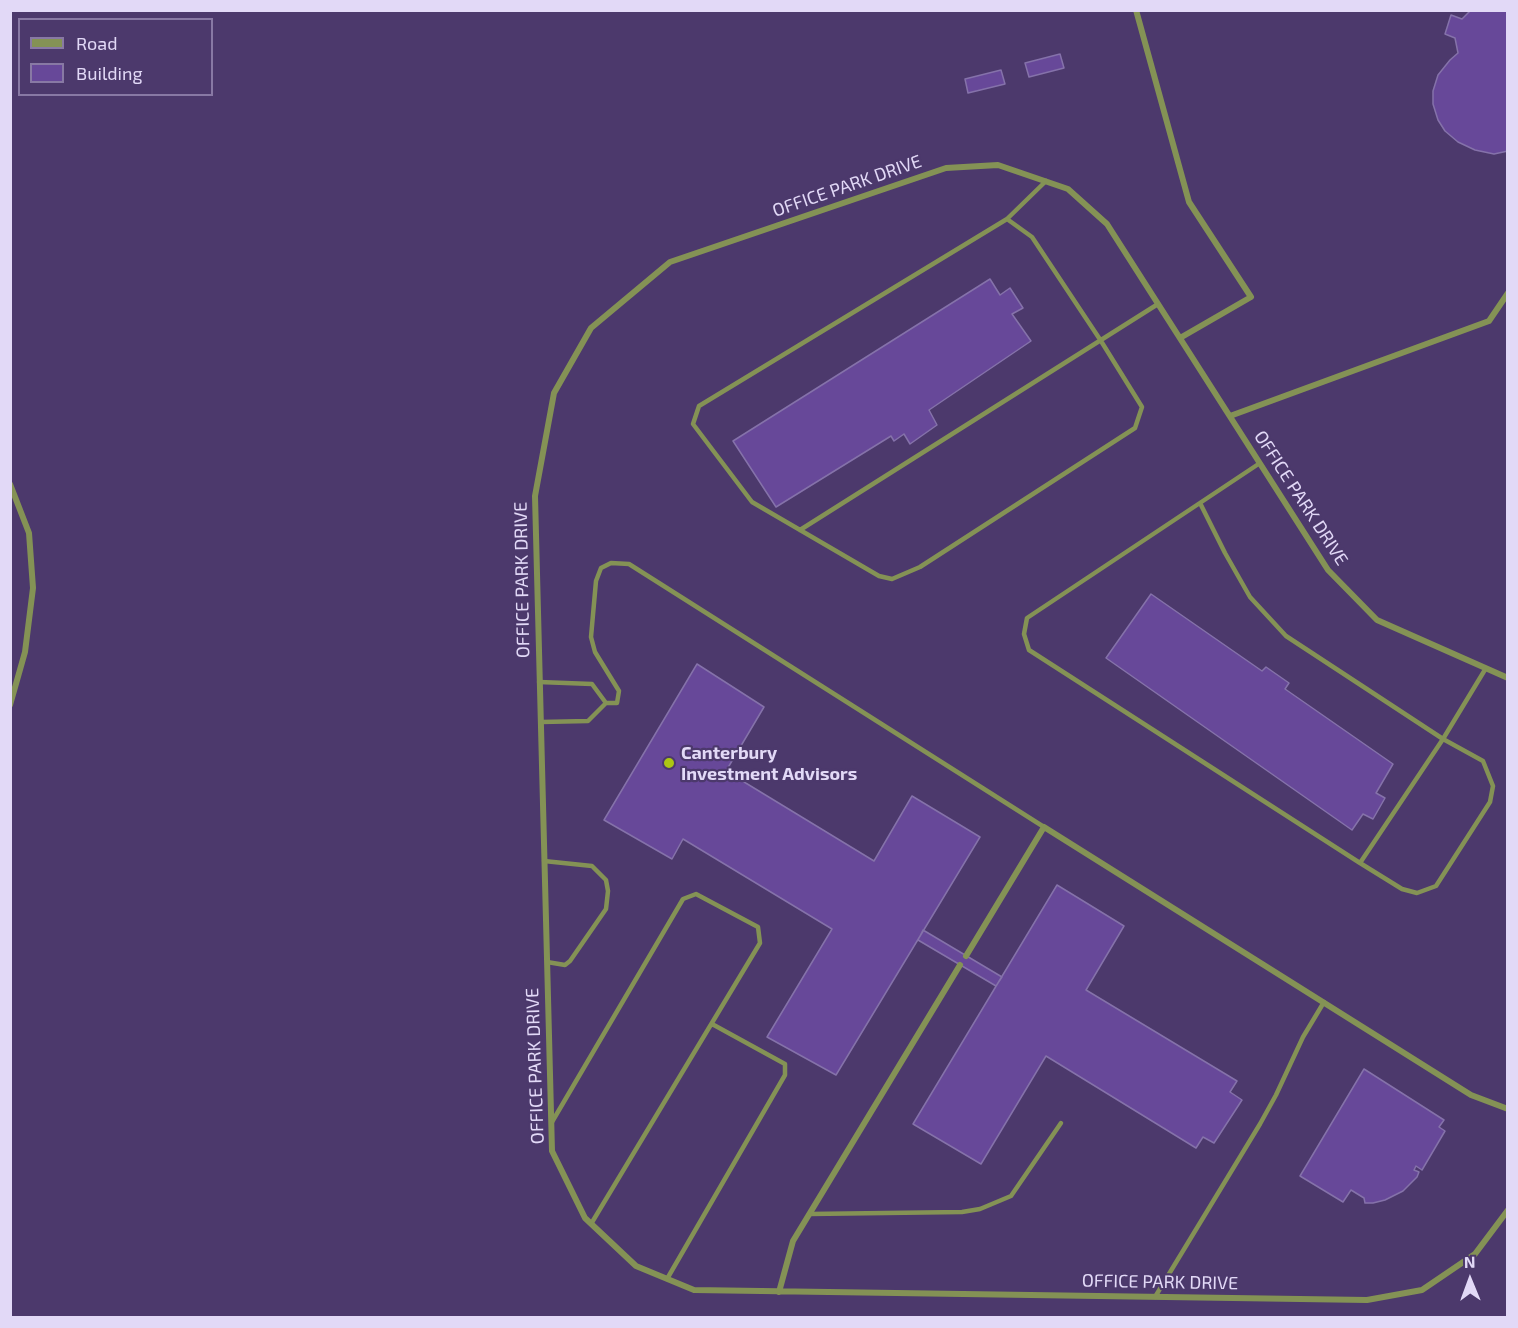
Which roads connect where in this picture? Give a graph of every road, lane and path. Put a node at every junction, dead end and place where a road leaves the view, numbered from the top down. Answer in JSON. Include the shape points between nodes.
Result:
{"nodes":[{"id":1,"x":1136,"y":10,"type":"edge"},
{"id":2,"x":1046,"y":181,"type":"junction"},
{"id":3,"x":1007,"y":219,"type":"junction"},
{"id":4,"x":1508,"y":293,"type":"edge"},
{"id":5,"x":1158,"y":304,"type":"junction"},
{"id":6,"x":1180,"y":338,"type":"junction"},
{"id":7,"x":1101,"y":341,"type":"junction"},
{"id":8,"x":1230,"y":416,"type":"junction"},
{"id":9,"x":1260,"y":463,"type":"junction"},
{"id":10,"x":10,"y":484,"type":"edge"},
{"id":11,"x":1200,"y":503,"type":"junction"},
{"id":12,"x":800,"y":530,"type":"junction"},
{"id":13,"x":1486,"y":668,"type":"junction"},
{"id":14,"x":1508,"y":678,"type":"edge"},
{"id":15,"x":539,"y":682,"type":"junction"},
{"id":16,"x":606,"y":703,"type":"junction"},
{"id":17,"x":10,"y":705,"type":"edge"},
{"id":18,"x":541,"y":722,"type":"junction"},
{"id":19,"x":1443,"y":739,"type":"junction"},
{"id":20,"x":1044,"y":827,"type":"junction"},
{"id":21,"x":544,"y":861,"type":"junction"},
{"id":22,"x":1360,"y":863,"type":"junction"},
{"id":23,"x":966,"y":956,"type":"dead end"},
{"id":24,"x":547,"y":962,"type":"junction"},
{"id":25,"x":960,"y":965,"type":"dead end"},
{"id":26,"x":1324,"y":1002,"type":"junction"},
{"id":27,"x":712,"y":1024,"type":"junction"},
{"id":28,"x":1508,"y":1108,"type":"edge"},
{"id":29,"x":551,"y":1124,"type":"junction"},
{"id":30,"x":1061,"y":1124,"type":"dead end"},
{"id":31,"x":1508,"y":1210,"type":"edge"},
{"id":32,"x":809,"y":1214,"type":"junction"},
{"id":33,"x":591,"y":1224,"type":"junction"},
{"id":34,"x":667,"y":1279,"type":"junction"},
{"id":35,"x":778,"y":1292,"type":"junction"},
{"id":36,"x":1155,"y":1297,"type":"junction"}],
"edges":[{"from":1,"to":6,"type":"street","via":[[1189,202],[1251,297]]},
{"from":2,"to":3,"type":"lane"},
{"from":2,"to":5,"type":"street","name":"OFFICE PARK DRIVE","via":[[1068,189],[1107,224]]},
{"from":2,"to":15,"type":"street","name":"OFFICE PARK DRIVE","via":[[998,165],[946,168],[670,262],[591,328],[554,393],[535,496]]},
{"from":3,"to":7,"type":"lane","via":[[1032,237]]},
{"from":3,"to":12,"type":"lane","via":[[699,406],[693,424],[753,502]]},
{"from":4,"to":8,"type":"street","name":"OFFICE PARK DRIVE","via":[[1489,321]]},
{"from":5,"to":6,"type":"street","name":"OFFICE PARK DRIVE"},
{"from":5,"to":7,"type":"lane"},
{"from":6,"to":8,"type":"street","name":"OFFICE PARK DRIVE"},
{"from":7,"to":12,"type":"lane"},
{"from":7,"to":12,"type":"lane","via":[[1142,407],[1135,428],[920,567],[892,579],[879,576]]},
{"from":8,"to":9,"type":"street","name":"OFFICE PARK DRIVE"},
{"from":9,"to":11,"type":"lane"},
{"from":9,"to":13,"type":"street","name":"OFFICE PARK DRIVE","via":[[1328,570],[1377,620]]},
{"from":10,"to":17,"type":"street","via":[[29,533],[33,588],[25,652]]},
{"from":11,"to":19,"type":"lane","via":[[1250,597],[1286,636]]},
{"from":11,"to":22,"type":"lane","via":[[1027,618],[1024,634],[1029,650]]},
{"from":13,"to":14,"type":"street","name":"OFFICE PARK DRIVE"},
{"from":13,"to":19,"type":"lane"},
{"from":15,"to":16,"type":"lane","via":[[591,684]]},
{"from":15,"to":18,"type":"street","name":"OFFICE PARK DRIVE"},
{"from":16,"to":18,"type":"lane","via":[[588,721]]},
{"from":16,"to":20,"type":"lane","via":[[617,703],[619,691],[595,652],[591,637],[596,581],[601,568],[611,563],[629,564]]},
{"from":18,"to":21,"type":"street","name":"OFFICE PARK DRIVE"},
{"from":19,"to":22,"type":"lane"},
{"from":19,"to":22,"type":"lane","via":[[1483,761],[1493,786],[1491,802],[1436,886],[1417,892],[1402,889]]},
{"from":20,"to":23,"type":"street"},
{"from":20,"to":26,"type":"street"},
{"from":21,"to":24,"type":"street","name":"OFFICE PARK DRIVE"},
{"from":21,"to":24,"type":"lane","via":[[592,866],[606,880],[608,891],[606,909],[570,961],[565,965]]},
{"from":24,"to":29,"type":"street","name":"OFFICE PARK DRIVE"},
{"from":25,"to":32,"type":"street"},
{"from":26,"to":28,"type":"street","via":[[1472,1095]]},
{"from":26,"to":36,"type":"lane","via":[[1260,1124]]},
{"from":27,"to":29,"type":"lane","via":[[760,943],[758,927],[696,894],[683,899]]},
{"from":27,"to":33,"type":"lane"},
{"from":27,"to":34,"type":"lane","via":[[785,1064],[785,1075]]},
{"from":29,"to":33,"type":"street","name":"OFFICE PARK DRIVE","via":[[552,1150]]},
{"from":30,"to":32,"type":"lane","via":[[1011,1196],[980,1209]]},
{"from":31,"to":36,"type":"street","name":"OFFICE PARK DRIVE","via":[[1475,1254],[1422,1290],[1367,1300]]},
{"from":32,"to":35,"type":"street","via":[[793,1241]]},
{"from":33,"to":34,"type":"street","name":"OFFICE PARK DRIVE","via":[[636,1266]]},
{"from":34,"to":35,"type":"street","name":"OFFICE PARK DRIVE","via":[[694,1290]]},
{"from":35,"to":36,"type":"street","name":"OFFICE PARK DRIVE"}]}
